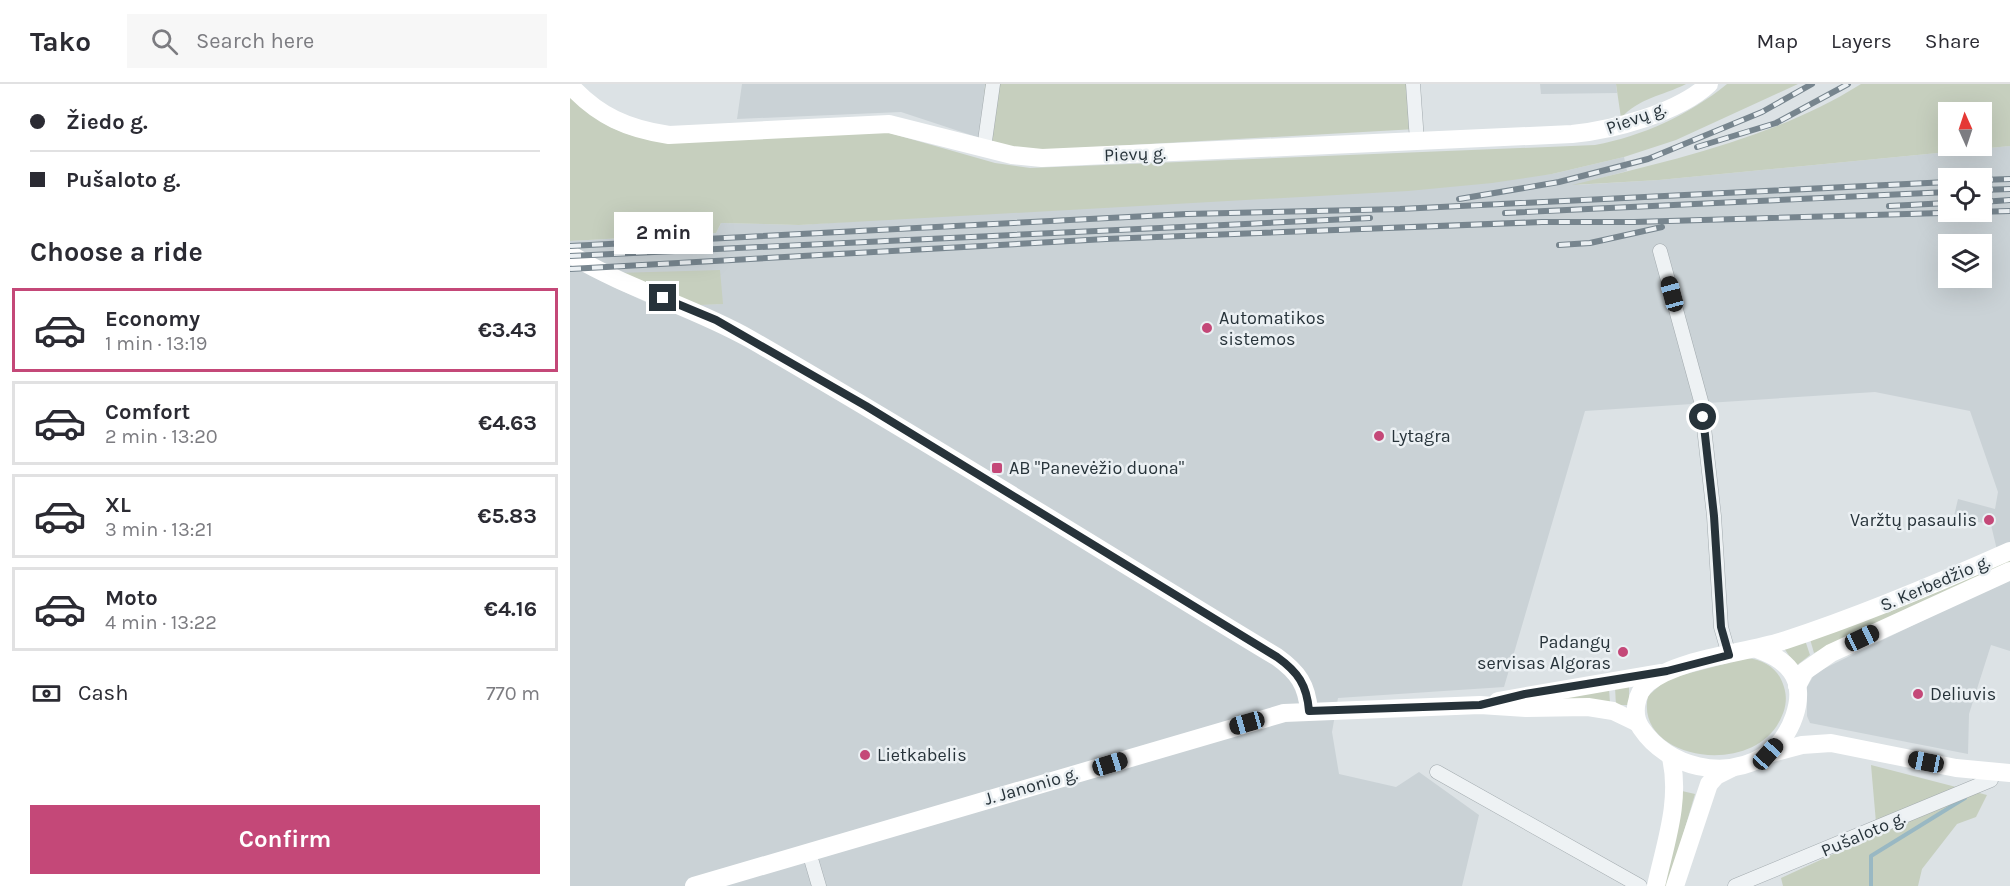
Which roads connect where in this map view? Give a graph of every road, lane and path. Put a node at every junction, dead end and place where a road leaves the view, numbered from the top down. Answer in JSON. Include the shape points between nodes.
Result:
{"nodes":[{"id":1,"x":993,"y":84,"type":"edge"},
{"id":2,"x":1413,"y":84,"type":"edge"},
{"id":3,"x":1708,"y":84,"type":"edge"},
{"id":4,"x":570,"y":85,"type":"edge"},
{"id":5,"x":1417,"y":141,"type":"junction"},
{"id":6,"x":984,"y":148,"type":"junction"},
{"id":7,"x":1660,"y":251,"type":"dead end"},
{"id":8,"x":570,"y":254,"type":"edge"},
{"id":9,"x":2010,"y":551,"type":"edge"},
{"id":10,"x":2010,"y":572,"type":"edge"},
{"id":11,"x":1757,"y":649,"type":"junction"},
{"id":12,"x":1729,"y":655,"type":"junction"},
{"id":13,"x":1667,"y":671,"type":"junction"},
{"id":14,"x":1797,"y":686,"type":"junction"},
{"id":15,"x":1480,"y":705,"type":"junction"},
{"id":16,"x":1309,"y":711,"type":"junction"},
{"id":17,"x":1796,"y":715,"type":"junction"},
{"id":18,"x":1638,"y":723,"type":"junction"},
{"id":19,"x":1830,"y":743,"type":"junction"},
{"id":20,"x":1768,"y":754,"type":"junction"},
{"id":21,"x":1671,"y":758,"type":"junction"},
{"id":22,"x":1737,"y":766,"type":"junction"},
{"id":23,"x":1956,"y":768,"type":"junction"},
{"id":24,"x":1437,"y":772,"type":"dead end"},
{"id":25,"x":2010,"y":773,"type":"edge"},
{"id":26,"x":1991,"y":780,"type":"junction"},
{"id":27,"x":2010,"y":786,"type":"edge"},
{"id":28,"x":808,"y":852,"type":"junction"},
{"id":29,"x":694,"y":886,"type":"edge"},
{"id":30,"x":819,"y":886,"type":"edge"},
{"id":31,"x":1640,"y":886,"type":"edge"},
{"id":32,"x":1656,"y":886,"type":"edge"},
{"id":33,"x":1675,"y":886,"type":"edge"},
{"id":34,"x":1735,"y":886,"type":"edge"}],
"edges":[{"from":1,"to":6,"type":"street"},
{"from":2,"to":5,"type":"street"},
{"from":3,"to":5,"type":"main road","name":"Pievų g.","via":[[1658,112],[1607,130]]},
{"from":4,"to":6,"type":"main road","name":"Pievų g.","via":[[613,121],[669,135],[889,124]]},
{"from":5,"to":6,"type":"main road","name":"Pievų g.","via":[[1042,158]]},
{"from":7,"to":12,"type":"street","via":[[1701,401],[1721,627]]},
{"from":8,"to":16,"type":"main road","via":[[609,276],[726,326],[866,406],[1277,657],[1304,682]]},
{"from":9,"to":11,"type":"main road","name":"S. Kerbedžio g.","via":[[1896,601]]},
{"from":10,"to":14,"type":"main road","name":"S. Kerbedžio g.","via":[[1831,653],[1805,671]]},
{"from":11,"to":12,"type":"main road"},
{"from":11,"to":14,"type":"main road","via":[[1784,664]]},
{"from":12,"to":13,"type":"main road"},
{"from":13,"to":15,"type":"main road","name":"J. Janonio g."},
{"from":13,"to":18,"type":"main road","via":[[1646,684],[1640,694],[1636,706]]},
{"from":14,"to":17,"type":"main road"},
{"from":15,"to":16,"type":"main road","name":"J. Janonio g."},
{"from":15,"to":18,"type":"main road","name":"J. Janonio g.","via":[[1588,707],[1613,711]]},
{"from":16,"to":28,"type":"main road","name":"J. Janonio g.","via":[[1267,717]]},
{"from":17,"to":19,"type":"main road","via":[[1808,732]]},
{"from":17,"to":20,"type":"main road"},
{"from":18,"to":21,"type":"main road"},
{"from":19,"to":20,"type":"main road"},
{"from":19,"to":23,"type":"main road"},
{"from":20,"to":22,"type":"main road"},
{"from":21,"to":22,"type":"main road","via":[[1701,767]]},
{"from":21,"to":32,"type":"main road","via":[[1676,784],[1674,804]]},
{"from":22,"to":33,"type":"main road","via":[[1709,784]]},
{"from":23,"to":25,"type":"main road"},
{"from":23,"to":26,"type":"main road"},
{"from":24,"to":31,"type":"street"},
{"from":26,"to":27,"type":"main road"},
{"from":26,"to":34,"type":"street","name":"Pušaloto g."},
{"from":28,"to":29,"type":"main road","name":"J. Janonio g."},
{"from":28,"to":30,"type":"street"}]}
